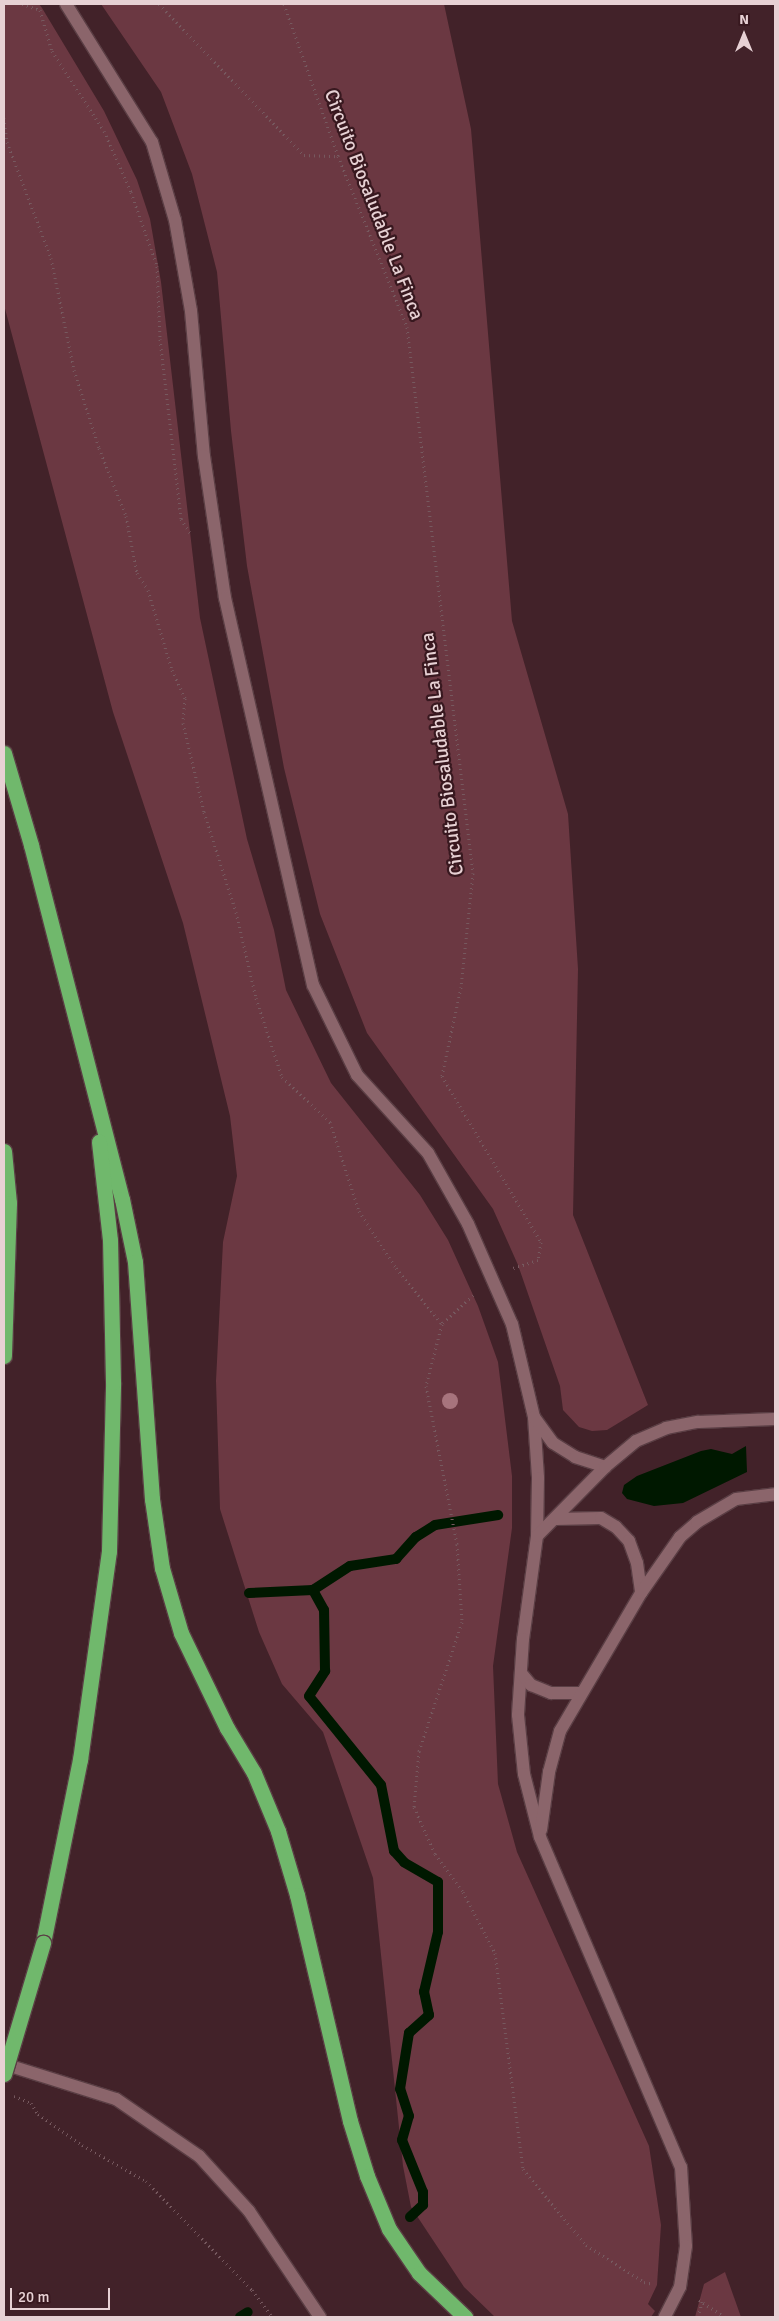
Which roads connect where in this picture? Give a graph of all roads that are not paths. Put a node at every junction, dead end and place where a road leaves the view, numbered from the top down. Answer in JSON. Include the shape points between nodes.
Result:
{"nodes":[{"id":1,"x":66,"y":4,"type":"edge"},
{"id":2,"x":4,"y":753,"type":"edge"},
{"id":3,"x":94,"y":1093,"type":"junction"},
{"id":4,"x":4,"y":1151,"type":"edge"},
{"id":5,"x":4,"y":1356,"type":"edge"},
{"id":6,"x":534,"y":1417,"type":"junction"},
{"id":7,"x":775,"y":1419,"type":"edge"},
{"id":8,"x":605,"y":1467,"type":"junction"},
{"id":9,"x":775,"y":1494,"type":"edge"},
{"id":10,"x":556,"y":1519,"type":"junction"},
{"id":11,"x":537,"y":1536,"type":"junction"},
{"id":12,"x":640,"y":1593,"type":"junction"},
{"id":13,"x":521,"y":1673,"type":"junction"},
{"id":14,"x":580,"y":1693,"type":"junction"},
{"id":15,"x":540,"y":1837,"type":"junction"},
{"id":16,"x":4,"y":2064,"type":"edge"},
{"id":17,"x":4,"y":2074,"type":"edge"},
{"id":18,"x":678,"y":2293,"type":"junction"},
{"id":19,"x":320,"y":2317,"type":"edge"},
{"id":20,"x":465,"y":2317,"type":"edge"},
{"id":21,"x":665,"y":2317,"type":"edge"},
{"id":22,"x":672,"y":2317,"type":"edge"}],
"edges":[{"from":1,"to":6,"type":"street","via":[[152,142],[175,220],[191,310],[204,456],[225,598],[313,985],[357,1075],[428,1153],[468,1224],[512,1324]]},
{"from":2,"to":3,"type":"highway","via":[[31,845]]},
{"from":3,"to":17,"type":"highway","bridge":true,"via":[[110,1240],[113,1382],[109,1550],[80,1760],[43,1943]]},
{"from":3,"to":20,"type":"highway","via":[[135,1262],[152,1500],[162,1568],[181,1633],[227,1728],[254,1773],[278,1831],[297,1894],[350,2121],[367,2176],[390,2229],[419,2273]]},
{"from":4,"to":5,"type":"highway","via":[[9,1203]]},
{"from":6,"to":8,"type":"street","via":[[553,1443],[575,1457]]},
{"from":6,"to":11,"type":"street"},
{"from":7,"to":8,"type":"street","via":[[698,1422],[666,1428],[636,1441]]},
{"from":8,"to":10,"type":"street"},
{"from":9,"to":12,"type":"street","via":[[736,1500],[697,1522],[680,1537]]},
{"from":10,"to":11,"type":"street"},
{"from":10,"to":12,"type":"street","via":[[601,1518],[616,1527],[629,1541],[637,1563]]},
{"from":11,"to":13,"type":"street"},
{"from":12,"to":14,"type":"street"},
{"from":13,"to":14,"type":"street","via":[[531,1685],[551,1693]]},
{"from":13,"to":15,"type":"street","via":[[518,1715],[524,1774]]},
{"from":14,"to":15,"type":"street","via":[[560,1731],[549,1772]]},
{"from":15,"to":18,"type":"street","via":[[681,2167],[686,2246]]},
{"from":16,"to":19,"type":"street","via":[[116,2099],[200,2156],[249,2211]]},
{"from":18,"to":21,"type":"street"},
{"from":18,"to":22,"type":"street"}]}
